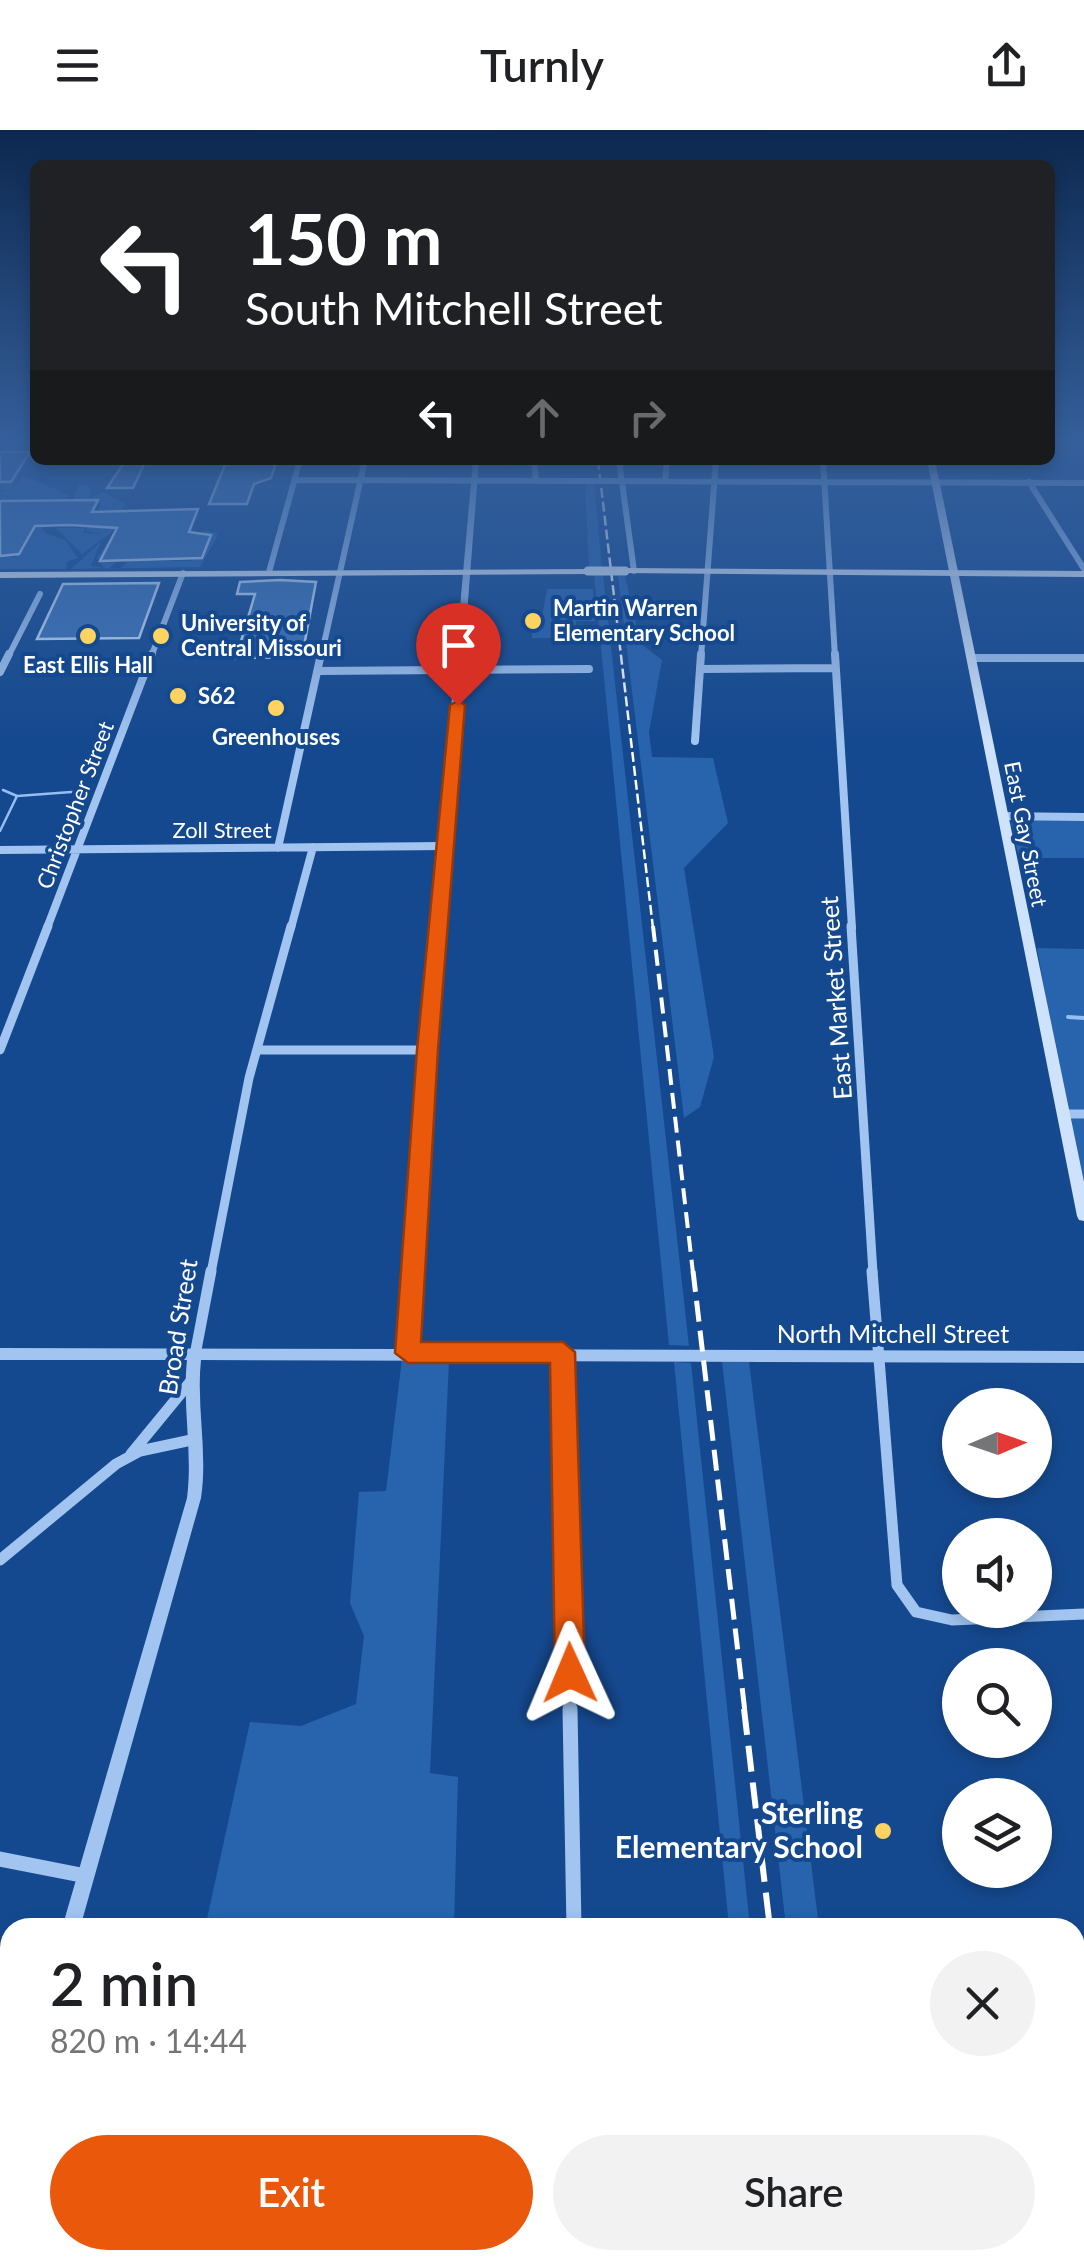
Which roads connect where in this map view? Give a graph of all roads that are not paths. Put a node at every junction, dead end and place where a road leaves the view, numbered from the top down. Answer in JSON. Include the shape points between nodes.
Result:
{"nodes":[{"id":1,"x":278,"y":542,"type":"edge"},
{"id":2,"x":346,"y":542,"type":"edge"},
{"id":3,"x":470,"y":542,"type":"edge"},
{"id":4,"x":627,"y":542,"type":"edge"},
{"id":5,"x":710,"y":542,"type":"edge"},
{"id":6,"x":828,"y":542,"type":"edge"},
{"id":7,"x":948,"y":542,"type":"edge"},
{"id":8,"x":1066,"y":542,"type":"edge"},
{"id":9,"x":269,"y":572,"type":"junction"},
{"id":10,"x":338,"y":572,"type":"junction"},
{"id":11,"x":467,"y":572,"type":"junction"},
{"id":12,"x":630,"y":572,"type":"junction"},
{"id":13,"x":708,"y":572,"type":"junction"},
{"id":14,"x":1084,"y":572,"type":"edge"},
{"id":15,"x":183,"y":573,"type":"junction"},
{"id":16,"x":830,"y":573,"type":"junction"},
{"id":17,"x":954,"y":573,"type":"junction"},
{"id":18,"x":0,"y":574,"type":"edge"},
{"id":19,"x":40,"y":594,"type":"dead end"},
{"id":20,"x":971,"y":658,"type":"junction"},
{"id":21,"x":1084,"y":658,"type":"edge"},
{"id":22,"x":834,"y":668,"type":"junction"},
{"id":23,"x":701,"y":669,"type":"junction"},
{"id":24,"x":461,"y":670,"type":"junction"},
{"id":25,"x":588,"y":670,"type":"dead end"},
{"id":26,"x":318,"y":671,"type":"junction"},
{"id":27,"x":0,"y":672,"type":"edge"},
{"id":28,"x":695,"y":741,"type":"dead end"},
{"id":29,"x":1003,"y":816,"type":"junction"},
{"id":30,"x":1084,"y":817,"type":"edge"},
{"id":31,"x":444,"y":846,"type":"junction"},
{"id":32,"x":314,"y":847,"type":"junction"},
{"id":33,"x":278,"y":848,"type":"junction"},
{"id":34,"x":77,"y":849,"type":"junction"},
{"id":35,"x":0,"y":850,"type":"edge"},
{"id":36,"x":0,"y":1050,"type":"edge"},
{"id":37,"x":257,"y":1050,"type":"junction"},
{"id":38,"x":427,"y":1050,"type":"junction"},
{"id":39,"x":1064,"y":1114,"type":"junction"},
{"id":40,"x":1084,"y":1114,"type":"edge"},
{"id":41,"x":1084,"y":1216,"type":"edge"},
{"id":42,"x":563,"y":1352,"type":"junction"},
{"id":43,"x":408,"y":1353,"type":"junction"},
{"id":44,"x":0,"y":1354,"type":"edge"},
{"id":45,"x":195,"y":1355,"type":"junction"},
{"id":46,"x":1084,"y":1357,"type":"edge"},
{"id":47,"x":880,"y":1358,"type":"junction"},
{"id":48,"x":191,"y":1381,"type":"junction"},
{"id":49,"x":196,"y":1439,"type":"junction"},
{"id":50,"x":127,"y":1458,"type":"junction"},
{"id":51,"x":0,"y":1560,"type":"edge"},
{"id":52,"x":1084,"y":1614,"type":"edge"},
{"id":53,"x":0,"y":1859,"type":"edge"},
{"id":54,"x":86,"y":1876,"type":"junction"},
{"id":55,"x":74,"y":1918,"type":"edge"},
{"id":56,"x":574,"y":1918,"type":"edge"}],
"edges":[{"from":1,"to":9,"type":"street"},
{"from":2,"to":10,"type":"street"},
{"from":3,"to":11,"type":"street"},
{"from":4,"to":12,"type":"street"},
{"from":5,"to":13,"type":"street"},
{"from":6,"to":16,"type":"street","name":"East Market Street"},
{"from":7,"to":17,"type":"main road","name":"East Gay Street"},
{"from":8,"to":14,"type":"street"},
{"from":9,"to":10,"type":"main road"},
{"from":9,"to":15,"type":"main road"},
{"from":10,"to":11,"type":"main road"},
{"from":10,"to":26,"type":"street"},
{"from":11,"to":12,"type":"main road","bridge":true},
{"from":11,"to":24,"type":"street"},
{"from":12,"to":13,"type":"main road"},
{"from":13,"to":16,"type":"main road"},
{"from":13,"to":23,"type":"street"},
{"from":14,"to":17,"type":"main road"},
{"from":15,"to":18,"type":"main road"},
{"from":15,"to":34,"type":"street","name":"Christopher Street"},
{"from":16,"to":17,"type":"main road"},
{"from":16,"to":22,"type":"street","name":"East Market Street"},
{"from":17,"to":20,"type":"main road","name":"East Gay Street"},
{"from":19,"to":27,"type":"street"},
{"from":20,"to":21,"type":"street"},
{"from":20,"to":29,"type":"main road","name":"East Gay Street"},
{"from":22,"to":23,"type":"street"},
{"from":22,"to":47,"type":"street","name":"East Market Street"},
{"from":23,"to":28,"type":"street"},
{"from":24,"to":25,"type":"street"},
{"from":24,"to":26,"type":"street"},
{"from":24,"to":31,"type":"street"},
{"from":26,"to":33,"type":"street"},
{"from":29,"to":30,"type":"street"},
{"from":29,"to":39,"type":"main road","name":"East Gay Street"},
{"from":31,"to":32,"type":"street","name":"Zoll Street"},
{"from":31,"to":38,"type":"street"},
{"from":32,"to":33,"type":"street","name":"Zoll Street"},
{"from":32,"to":37,"type":"street","name":"Broad Street"},
{"from":33,"to":34,"type":"street","name":"Zoll Street"},
{"from":34,"to":35,"type":"street","name":"Zoll Street"},
{"from":34,"to":36,"type":"street","name":"Christopher Street"},
{"from":37,"to":38,"type":"street"},
{"from":37,"to":45,"type":"street","name":"Broad Street"},
{"from":38,"to":43,"type":"street"},
{"from":39,"to":40,"type":"street"},
{"from":39,"to":41,"type":"main road","name":"East Gay Street"},
{"from":42,"to":43,"type":"street","name":"North Mitchell Street"},
{"from":42,"to":47,"type":"street","name":"North Mitchell Street"},
{"from":42,"to":56,"type":"street"},
{"from":43,"to":45,"type":"street","name":"North Mitchell Street"},
{"from":44,"to":45,"type":"street","name":"North Mitchell Street"},
{"from":45,"to":48,"type":"street","name":"Broad Street"},
{"from":46,"to":47,"type":"street","name":"North Mitchell Street"},
{"from":47,"to":52,"type":"street","name":"East Market Street","via":[[897,1584],[916,1612],[952,1620]]},
{"from":48,"to":49,"type":"street","name":"Broad Street"},
{"from":48,"to":50,"type":"street"},
{"from":49,"to":50,"type":"street"},
{"from":49,"to":54,"type":"street","name":"Broad Street","via":[[194,1498]]},
{"from":50,"to":51,"type":"street","via":[[94,1478]]},
{"from":53,"to":54,"type":"street"},
{"from":54,"to":55,"type":"street","name":"Broad Street"}]}
